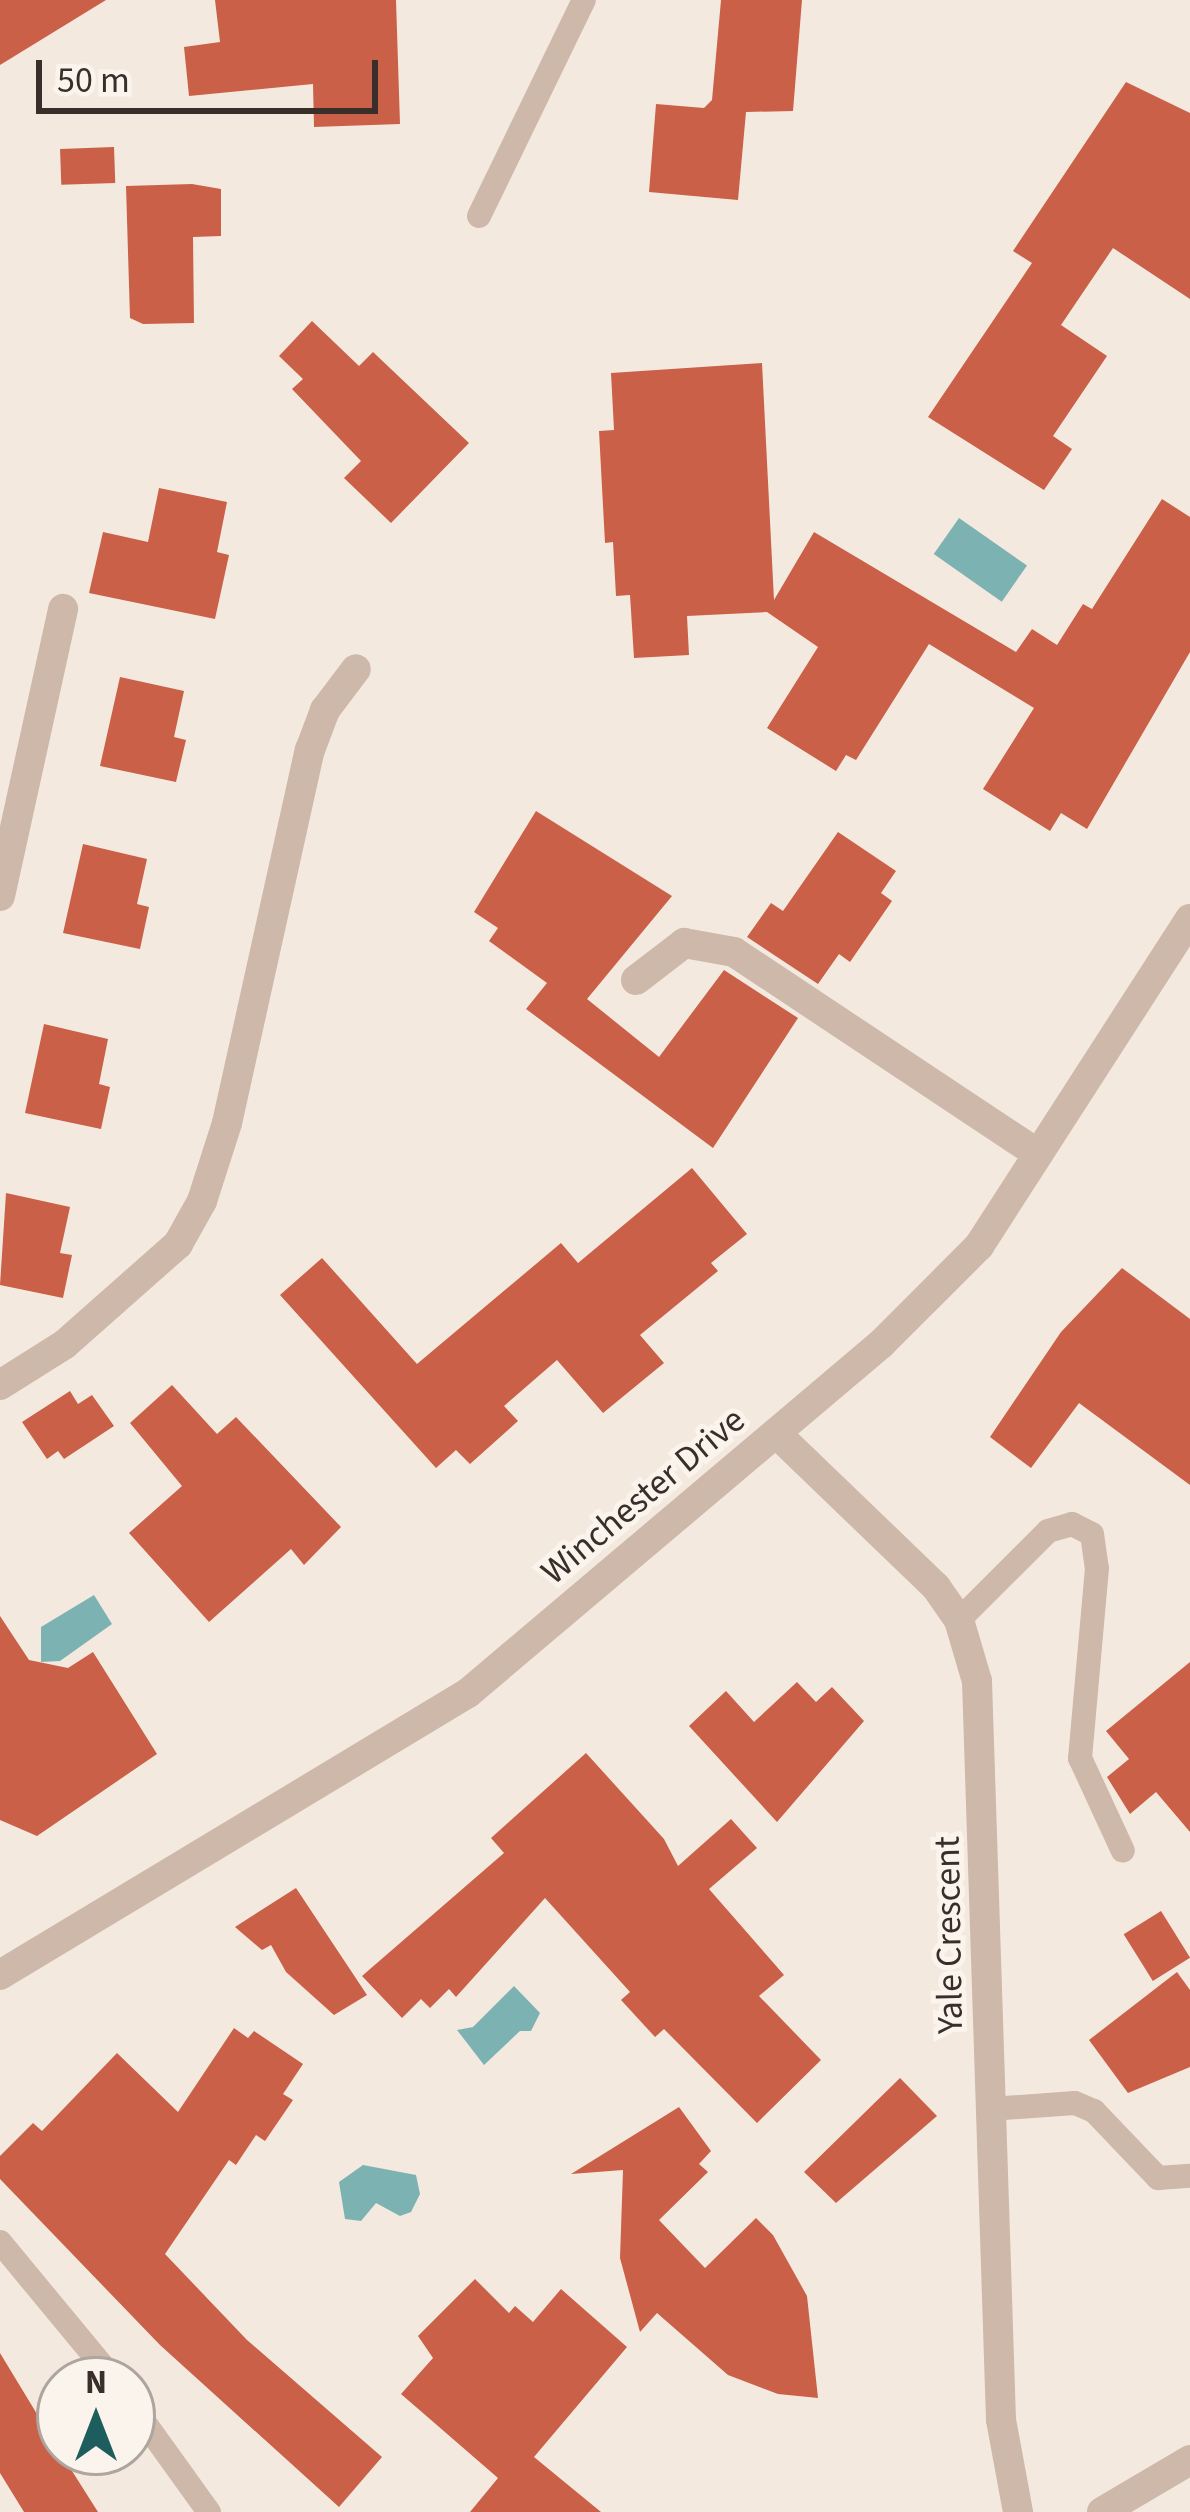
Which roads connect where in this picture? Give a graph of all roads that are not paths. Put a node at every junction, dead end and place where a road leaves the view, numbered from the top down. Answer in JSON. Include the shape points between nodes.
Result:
{"nodes":[{"id":1,"x":584,"y":0,"type":"edge"},
{"id":2,"x":479,"y":216,"type":"dead end"},
{"id":3,"x":63,"y":609,"type":"dead end"},
{"id":4,"x":356,"y":669,"type":"dead end"},
{"id":5,"x":0,"y":896,"type":"edge"},
{"id":6,"x":1190,"y":919,"type":"edge"},
{"id":7,"x":636,"y":980,"type":"dead end"},
{"id":8,"x":1038,"y":1154,"type":"junction"},
{"id":9,"x":0,"y":1385,"type":"edge"},
{"id":10,"x":777,"y":1434,"type":"junction"},
{"id":11,"x":958,"y":1620,"type":"junction"},
{"id":12,"x":1123,"y":1851,"type":"dead end"},
{"id":13,"x":0,"y":1975,"type":"edge"},
{"id":14,"x":990,"y":2109,"type":"junction"},
{"id":15,"x":1190,"y":2176,"type":"edge"},
{"id":16,"x":0,"y":2242,"type":"edge"},
{"id":17,"x":94,"y":2356,"type":"edge"},
{"id":18,"x":156,"y":2439,"type":"edge"},
{"id":19,"x":1190,"y":2460,"type":"edge"},
{"id":20,"x":208,"y":2512,"type":"edge"},
{"id":21,"x":1018,"y":2512,"type":"edge"},
{"id":22,"x":1102,"y":2512,"type":"edge"}],
"edges":[{"from":1,"to":2,"type":"lane"},
{"from":3,"to":5,"type":"street"},
{"from":4,"to":9,"type":"street","via":[[325,710],[310,750],[227,1124],[202,1202],[178,1244],[65,1344]]},
{"from":6,"to":8,"type":"street","name":"Winchester Drive"},
{"from":7,"to":8,"type":"street","via":[[684,943],[734,952]]},
{"from":8,"to":10,"type":"street","name":"Winchester Drive","via":[[979,1246]]},
{"from":10,"to":11,"type":"street","name":"Yale Crescent","via":[[908,1554]]},
{"from":10,"to":13,"type":"street","name":"Winchester Drive","via":[[467,1693]]},
{"from":11,"to":12,"type":"lane","via":[[1048,1531],[1072,1524],[1092,1534],[1097,1568],[1080,1758]]},
{"from":11,"to":14,"type":"street","name":"Yale Crescent","via":[[984,1712]]},
{"from":14,"to":15,"type":"lane","via":[[1075,2103],[1094,2111],[1159,2178]]},
{"from":14,"to":21,"type":"street","name":"Yale Crescent","via":[[1001,2420]]},
{"from":16,"to":17,"type":"lane"},
{"from":18,"to":20,"type":"lane"},
{"from":19,"to":22,"type":"street"}]}
